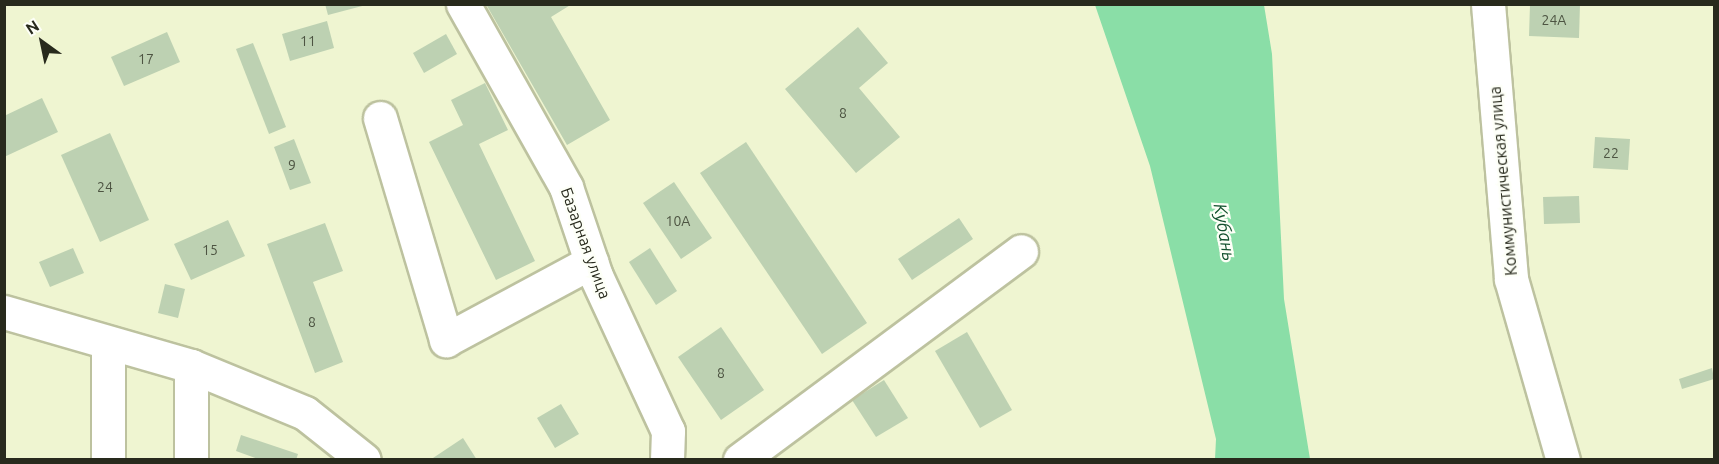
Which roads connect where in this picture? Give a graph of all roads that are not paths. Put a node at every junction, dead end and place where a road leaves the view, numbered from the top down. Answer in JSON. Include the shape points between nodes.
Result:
{"nodes":[{"id":1,"x":463,"y":4,"type":"edge"},
{"id":2,"x":1488,"y":4,"type":"edge"},
{"id":3,"x":380,"y":118,"type":"dead end"},
{"id":4,"x":1021,"y":251,"type":"dead end"},
{"id":5,"x":591,"y":262,"type":"junction"},
{"id":6,"x":4,"y":312,"type":"edge"},
{"id":7,"x":108,"y":343,"type":"junction"},
{"id":8,"x":190,"y":366,"type":"junction"},
{"id":9,"x":108,"y":459,"type":"edge"},
{"id":10,"x":191,"y":459,"type":"edge"},
{"id":11,"x":364,"y":459,"type":"edge"},
{"id":12,"x":667,"y":459,"type":"edge"},
{"id":13,"x":740,"y":459,"type":"edge"},
{"id":14,"x":1563,"y":459,"type":"edge"}],
"edges":[{"from":1,"to":5,"type":"street","name":"Базарная улица","via":[[566,187]]},
{"from":2,"to":14,"type":"street","name":"Коммунистическая улица","via":[[1511,279]]},
{"from":3,"to":5,"type":"street","via":[[446,340]]},
{"from":4,"to":13,"type":"street"},
{"from":5,"to":12,"type":"street","name":"Базарная улица","via":[[668,431]]},
{"from":6,"to":7,"type":"street"},
{"from":7,"to":8,"type":"street"},
{"from":7,"to":9,"type":"street"},
{"from":8,"to":10,"type":"street"},
{"from":8,"to":11,"type":"street","via":[[295,409]]}]}
